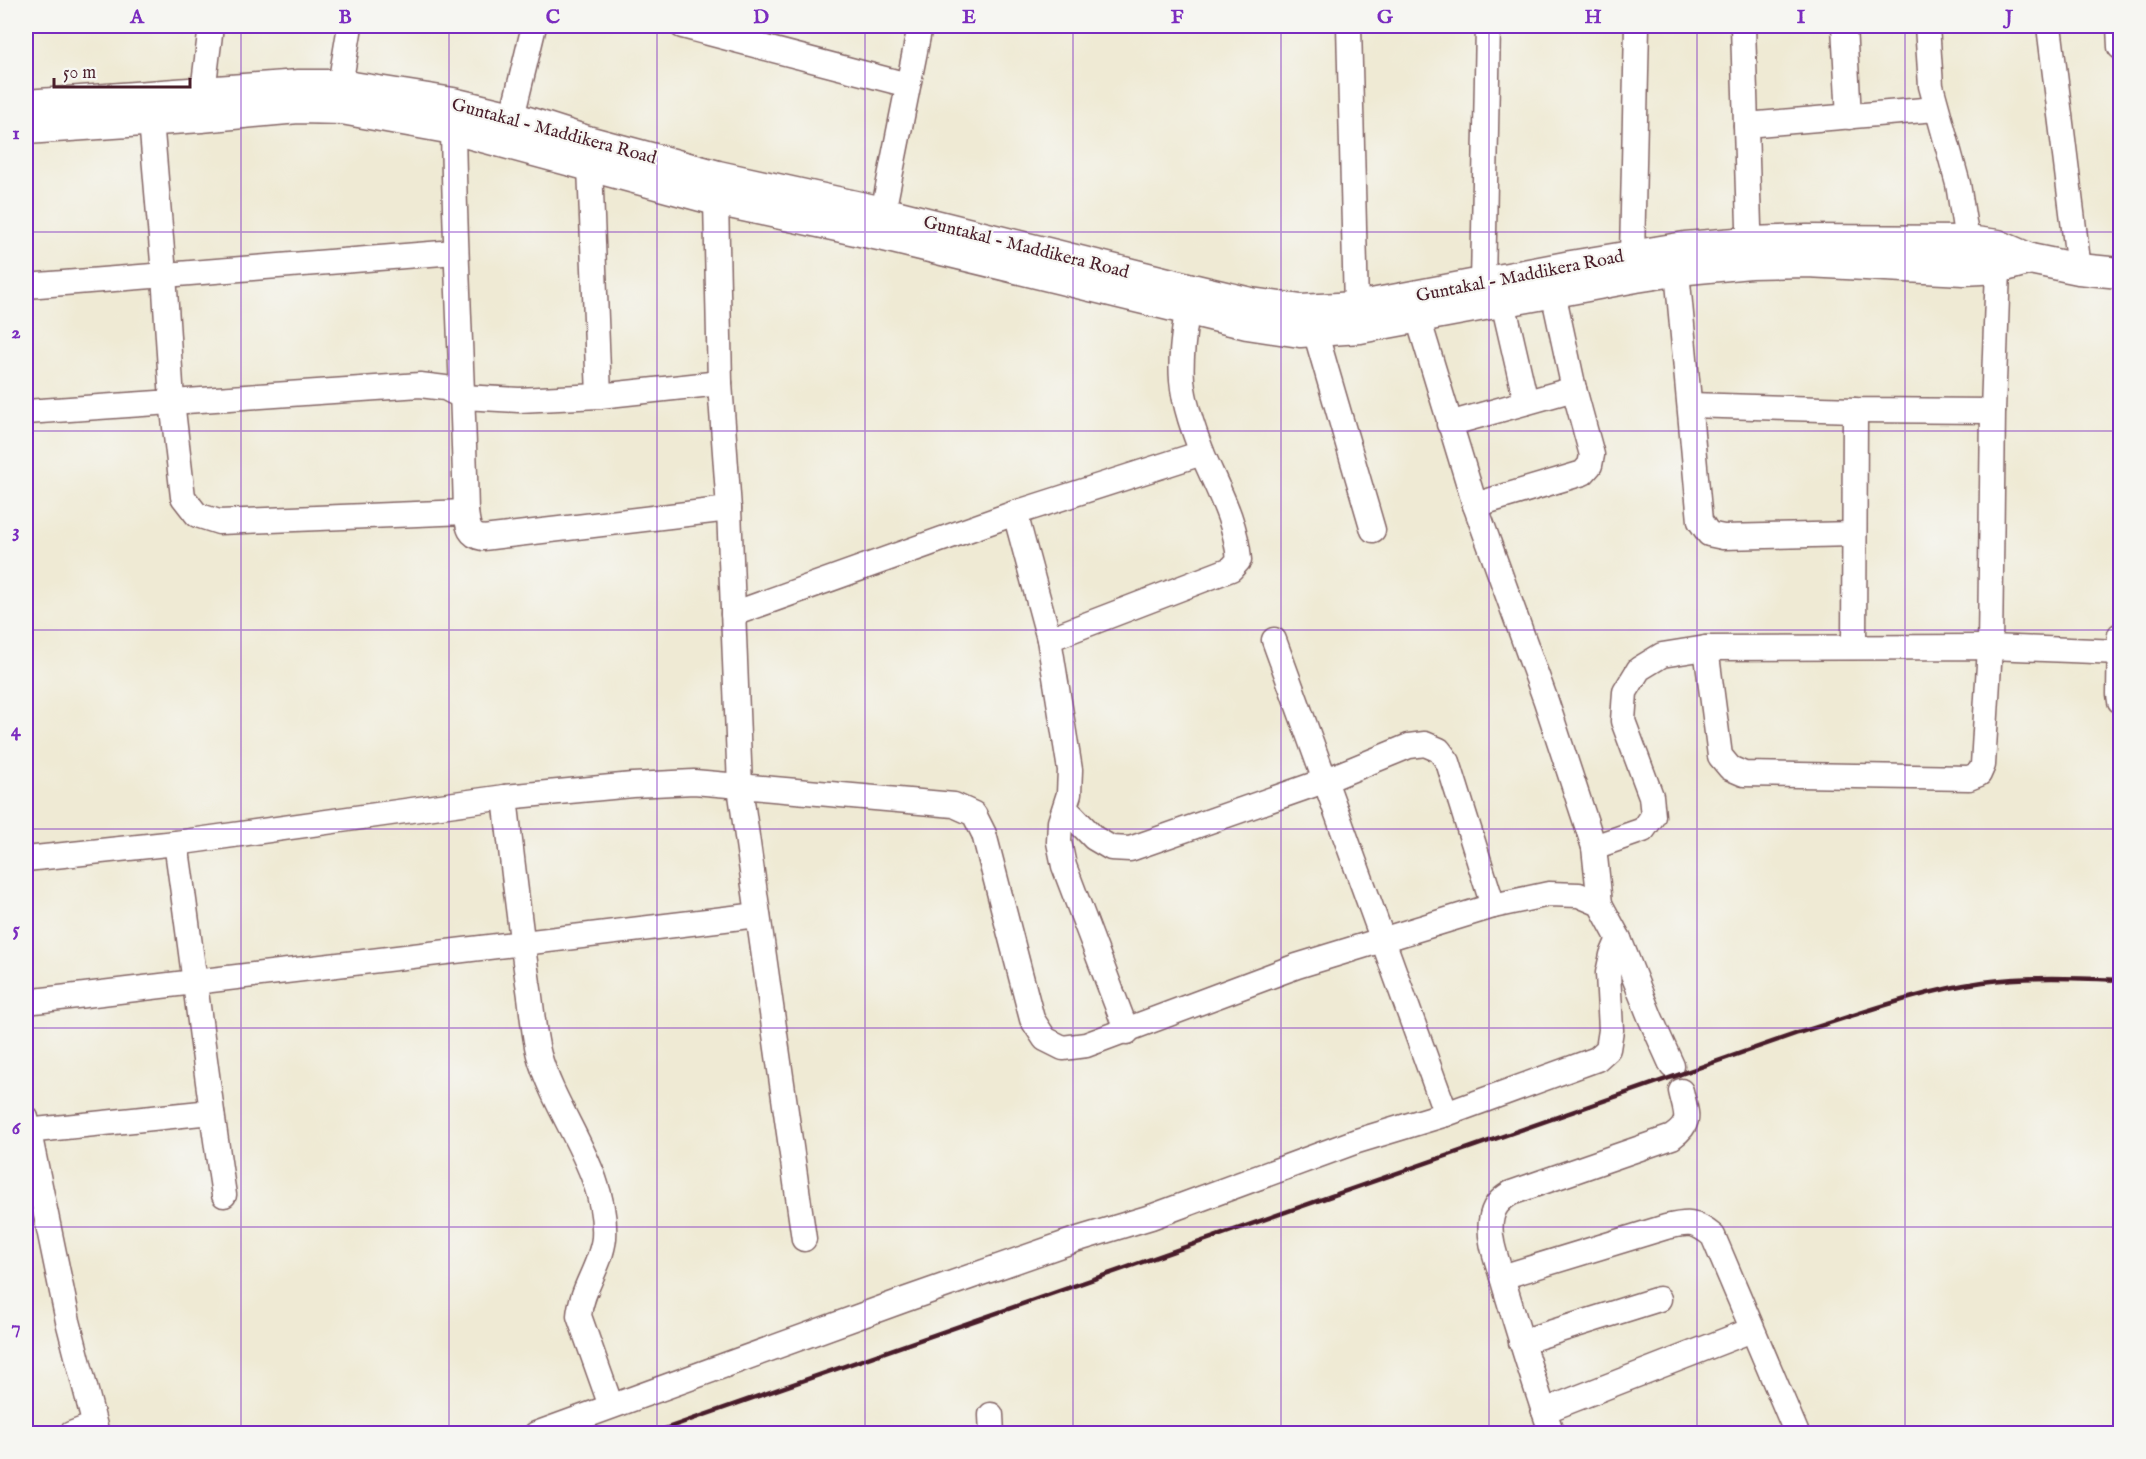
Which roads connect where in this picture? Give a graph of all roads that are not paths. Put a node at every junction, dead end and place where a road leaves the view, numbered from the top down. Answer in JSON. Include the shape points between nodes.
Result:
{"nodes":[{"id":1,"x":211,"y":26,"type":"edge"},
{"id":2,"x":350,"y":26,"type":"edge"},
{"id":3,"x":534,"y":26,"type":"edge"},
{"id":4,"x":682,"y":26,"type":"edge"},
{"id":5,"x":920,"y":26,"type":"edge"},
{"id":6,"x":1349,"y":26,"type":"edge"},
{"id":7,"x":1488,"y":26,"type":"edge"},
{"id":8,"x":1637,"y":26,"type":"edge"},
{"id":9,"x":1743,"y":26,"type":"edge"},
{"id":10,"x":1844,"y":26,"type":"edge"},
{"id":11,"x":1927,"y":26,"type":"edge"},
{"id":12,"x":2049,"y":26,"type":"edge"},
{"id":13,"x":2119,"y":26,"type":"edge"},
{"id":14,"x":2121,"y":47,"type":"edge"},
{"id":15,"x":340,"y":85,"type":"junction"},
{"id":16,"x":908,"y":85,"type":"junction"},
{"id":17,"x":201,"y":104,"type":"junction"},
{"id":18,"x":26,"y":105,"type":"edge"},
{"id":19,"x":1936,"y":109,"type":"junction"},
{"id":20,"x":512,"y":117,"type":"junction"},
{"id":21,"x":1849,"y":117,"type":"junction"},
{"id":22,"x":151,"y":120,"type":"junction"},
{"id":23,"x":1746,"y":125,"type":"junction"},
{"id":24,"x":26,"y":129,"type":"edge"},
{"id":25,"x":453,"y":129,"type":"junction"},
{"id":26,"x":590,"y":166,"type":"junction"},
{"id":27,"x":716,"y":200,"type":"junction"},
{"id":28,"x":880,"y":223,"type":"junction"},
{"id":29,"x":1967,"y":241,"type":"junction"},
{"id":30,"x":455,"y":252,"type":"junction"},
{"id":31,"x":1750,"y":253,"type":"junction"},
{"id":32,"x":1632,"y":256,"type":"junction"},
{"id":33,"x":2031,"y":259,"type":"junction"},
{"id":34,"x":1998,"y":268,"type":"junction"},
{"id":35,"x":2079,"y":269,"type":"junction"},
{"id":36,"x":1677,"y":271,"type":"junction"},
{"id":37,"x":2121,"y":273,"type":"edge"},
{"id":38,"x":164,"y":274,"type":"junction"},
{"id":39,"x":26,"y":286,"type":"edge"},
{"id":40,"x":1553,"y":292,"type":"junction"},
{"id":41,"x":1493,"y":293,"type":"junction"},
{"id":42,"x":1356,"y":307,"type":"junction"},
{"id":43,"x":1186,"y":310,"type":"junction"},
{"id":44,"x":1418,"y":318,"type":"junction"},
{"id":45,"x":1315,"y":331,"type":"junction"},
{"id":46,"x":720,"y":383,"type":"junction"},
{"id":47,"x":1574,"y":388,"type":"junction"},
{"id":48,"x":599,"y":396,"type":"junction"},
{"id":49,"x":464,"y":397,"type":"junction"},
{"id":50,"x":172,"y":401,"type":"junction"},
{"id":51,"x":1526,"y":402,"type":"junction"},
{"id":52,"x":1690,"y":405,"type":"junction"},
{"id":53,"x":1855,"y":410,"type":"junction"},
{"id":54,"x":1993,"y":411,"type":"junction"},
{"id":55,"x":26,"y":412,"type":"edge"},
{"id":56,"x":1449,"y":424,"type":"junction"},
{"id":57,"x":1202,"y":453,"type":"junction"},
{"id":58,"x":1475,"y":505,"type":"junction"},
{"id":59,"x":729,"y":509,"type":"junction"},
{"id":60,"x":466,"y":512,"type":"junction"},
{"id":61,"x":1015,"y":513,"type":"junction"},
{"id":62,"x":1373,"y":530,"type":"dead end"},
{"id":63,"x":1853,"y":534,"type":"junction"},
{"id":64,"x":733,"y":614,"type":"junction"},
{"id":65,"x":1049,"y":639,"type":"junction"},
{"id":66,"x":1274,"y":640,"type":"dead end"},
{"id":67,"x":2120,"y":646,"type":"edge"},
{"id":68,"x":1854,"y":647,"type":"junction"},
{"id":69,"x":1990,"y":647,"type":"junction"},
{"id":70,"x":1706,"y":648,"type":"junction"},
{"id":71,"x":2121,"y":701,"type":"edge"},
{"id":72,"x":1324,"y":781,"type":"junction"},
{"id":73,"x":740,"y":787,"type":"junction"},
{"id":74,"x":505,"y":797,"type":"junction"},
{"id":75,"x":1065,"y":808,"type":"junction"},
{"id":76,"x":176,"y":843,"type":"junction"},
{"id":77,"x":1594,"y":848,"type":"junction"},
{"id":78,"x":26,"y":859,"type":"edge"},
{"id":79,"x":1600,"y":904,"type":"junction"},
{"id":80,"x":1493,"y":906,"type":"junction"},
{"id":81,"x":758,"y":915,"type":"junction"},
{"id":82,"x":1619,"y":939,"type":"junction"},
{"id":83,"x":1383,"y":940,"type":"junction"},
{"id":84,"x":523,"y":943,"type":"junction"},
{"id":85,"x":196,"y":982,"type":"junction"},
{"id":86,"x":26,"y":1002,"type":"edge"},
{"id":87,"x":1127,"y":1032,"type":"junction"},
{"id":88,"x":1672,"y":1066,"type":"dead end"},
{"id":89,"x":1681,"y":1091,"type":"dead end"},
{"id":90,"x":211,"y":1112,"type":"junction"},
{"id":91,"x":1446,"y":1114,"type":"junction"},
{"id":92,"x":26,"y":1126,"type":"edge"},
{"id":93,"x":224,"y":1195,"type":"dead end"},
{"id":94,"x":804,"y":1239,"type":"dead end"},
{"id":95,"x":1502,"y":1277,"type":"junction"},
{"id":96,"x":1659,"y":1299,"type":"dead end"},
{"id":97,"x":1752,"y":1330,"type":"junction"},
{"id":98,"x":1521,"y":1342,"type":"junction"},
{"id":99,"x":611,"y":1406,"type":"junction"},
{"id":100,"x":1548,"y":1422,"type":"edge"},
{"id":101,"x":95,"y":1429,"type":"edge"},
{"id":102,"x":71,"y":1434,"type":"edge"},
{"id":103,"x":536,"y":1434,"type":"edge"},
{"id":104,"x":1797,"y":1434,"type":"edge"}],
"edges":[{"from":1,"to":17,"type":"street"},
{"from":2,"to":15,"type":"street"},
{"from":3,"to":20,"type":"street"},
{"from":4,"to":16,"type":"street"},
{"from":5,"to":16,"type":"street"},
{"from":6,"to":42,"type":"street"},
{"from":7,"to":41,"type":"street"},
{"from":8,"to":32,"type":"street"},
{"from":9,"to":23,"type":"street"},
{"from":10,"to":21,"type":"street"},
{"from":11,"to":19,"type":"street"},
{"from":12,"to":35,"type":"street"},
{"from":13,"to":14,"type":"street"},
{"from":15,"to":17,"type":"main road","name":"Guntakal - Maddikera Road","via":[[299,85]]},
{"from":15,"to":20,"type":"main road","name":"Guntakal - Maddikera Road"},
{"from":16,"to":28,"type":"street"},
{"from":17,"to":18,"type":"main road","name":"Guntakal - Maddikera Road"},
{"from":17,"to":22,"type":"main road","name":"Guntakal - Maddikera Road"},
{"from":17,"to":25,"type":"main road","name":"Guntakal - Maddikera Road","via":[[342,109]]},
{"from":19,"to":21,"type":"street"},
{"from":19,"to":29,"type":"street","via":[[1958,184]]},
{"from":20,"to":28,"type":"main road","name":"Guntakal - Maddikera Road"},
{"from":21,"to":23,"type":"street"},
{"from":22,"to":24,"type":"main road","name":"Guntakal - Maddikera Road"},
{"from":22,"to":38,"type":"street"},
{"from":23,"to":31,"type":"street"},
{"from":25,"to":26,"type":"main road","name":"Guntakal - Maddikera Road"},
{"from":25,"to":30,"type":"street"},
{"from":26,"to":27,"type":"main road","name":"Guntakal - Maddikera Road"},
{"from":26,"to":48,"type":"street"},
{"from":27,"to":28,"type":"main road","name":"Guntakal - Maddikera Road"},
{"from":27,"to":46,"type":"street"},
{"from":28,"to":42,"type":"main road","name":"Guntakal - Maddikera Road","via":[[1251,303],[1301,310]]},
{"from":28,"to":43,"type":"main road","name":"Guntakal - Maddikera Road"},
{"from":29,"to":31,"type":"main road","name":"Guntakal - Maddikera Road"},
{"from":29,"to":33,"type":"main road","name":"Guntakal - Maddikera Road","via":[[1998,244]]},
{"from":30,"to":38,"type":"street"},
{"from":30,"to":49,"type":"street"},
{"from":31,"to":32,"type":"main road","name":"Guntakal - Maddikera Road","via":[[1685,247]]},
{"from":31,"to":34,"type":"main road","name":"Guntakal - Maddikera Road","via":[[1807,262],[1964,270]]},
{"from":31,"to":36,"type":"main road","name":"Guntakal - Maddikera Road"},
{"from":32,"to":41,"type":"main road","name":"Guntakal - Maddikera Road"},
{"from":33,"to":34,"type":"main road","name":"Guntakal - Maddikera Road"},
{"from":33,"to":35,"type":"main road","name":"Guntakal - Maddikera Road"},
{"from":34,"to":54,"type":"street"},
{"from":35,"to":37,"type":"main road","name":"Guntakal - Maddikera Road"},
{"from":36,"to":40,"type":"main road","name":"Guntakal - Maddikera Road"},
{"from":36,"to":52,"type":"street"},
{"from":38,"to":39,"type":"street"},
{"from":38,"to":50,"type":"street"},
{"from":40,"to":41,"type":"main road","name":"Guntakal - Maddikera Road"},
{"from":40,"to":47,"type":"street"},
{"from":41,"to":42,"type":"main road","name":"Guntakal - Maddikera Road"},
{"from":41,"to":44,"type":"main road","name":"Guntakal - Maddikera Road"},
{"from":41,"to":51,"type":"street"},
{"from":43,"to":45,"type":"main road","name":"Guntakal - Maddikera Road","via":[[1247,324]]},
{"from":43,"to":57,"type":"street","via":[[1182,381]]},
{"from":44,"to":45,"type":"main road","name":"Guntakal - Maddikera Road"},
{"from":44,"to":56,"type":"street"},
{"from":45,"to":62,"type":"street"},
{"from":46,"to":48,"type":"street"},
{"from":46,"to":59,"type":"street"},
{"from":47,"to":51,"type":"street"},
{"from":47,"to":58,"type":"street","via":[[1592,455],[1590,465],[1582,472]]},
{"from":48,"to":49,"type":"street","via":[[519,400]]},
{"from":49,"to":50,"type":"street","via":[[445,388],[420,385]]},
{"from":49,"to":60,"type":"street"},
{"from":50,"to":55,"type":"street"},
{"from":50,"to":60,"type":"street","via":[[183,497],[197,515],[219,522]]},
{"from":51,"to":56,"type":"street"},
{"from":52,"to":53,"type":"street"},
{"from":52,"to":63,"type":"street","via":[[1700,520],[1709,534]]},
{"from":53,"to":54,"type":"street"},
{"from":53,"to":63,"type":"street"},
{"from":54,"to":69,"type":"street"},
{"from":56,"to":58,"type":"street"},
{"from":57,"to":61,"type":"street"},
{"from":57,"to":65,"type":"street","via":[[1233,522],[1239,560],[1232,569]]},
{"from":58,"to":77,"type":"street"},
{"from":59,"to":60,"type":"street","via":[[483,538],[468,530]]},
{"from":59,"to":64,"type":"street"},
{"from":61,"to":64,"type":"street"},
{"from":61,"to":65,"type":"street"},
{"from":63,"to":68,"type":"street"},
{"from":64,"to":73,"type":"street"},
{"from":65,"to":75,"type":"street","via":[[1070,770]]},
{"from":66,"to":72,"type":"street"},
{"from":67,"to":69,"type":"street"},
{"from":67,"to":71,"type":"street"},
{"from":68,"to":69,"type":"street"},
{"from":68,"to":70,"type":"street"},
{"from":69,"to":70,"type":"street","via":[[1983,765],[1978,774],[1969,778],[1744,774],[1730,768],[1720,756]]},
{"from":70,"to":77,"type":"street","via":[[1662,655],[1639,669],[1625,692],[1623,721],[1650,796],[1653,816],[1643,830]]},
{"from":72,"to":75,"type":"street","via":[[1130,849],[1111,848],[1094,838]]},
{"from":72,"to":80,"type":"street","via":[[1408,746],[1425,744],[1439,750],[1448,762]]},
{"from":72,"to":83,"type":"street"},
{"from":73,"to":74,"type":"street","via":[[694,782]]},
{"from":73,"to":81,"type":"street"},
{"from":73,"to":87,"type":"street","via":[[954,805],[974,814],[984,834],[1032,1019],[1045,1039],[1063,1048]]},
{"from":74,"to":76,"type":"street"},
{"from":74,"to":84,"type":"street"},
{"from":75,"to":87,"type":"street","via":[[1059,842],[1064,866]]},
{"from":76,"to":78,"type":"street"},
{"from":76,"to":85,"type":"street"},
{"from":77,"to":79,"type":"street"},
{"from":79,"to":80,"type":"street","via":[[1579,895],[1549,894]]},
{"from":79,"to":82,"type":"street"},
{"from":80,"to":83,"type":"street"},
{"from":81,"to":84,"type":"street"},
{"from":81,"to":94,"type":"street"},
{"from":82,"to":88,"type":"street"},
{"from":82,"to":91,"type":"street","via":[[1608,973],[1608,1049],[1597,1059]]},
{"from":83,"to":87,"type":"street","via":[[1297,966]]},
{"from":83,"to":91,"type":"street"},
{"from":84,"to":85,"type":"street"},
{"from":84,"to":99,"type":"street","via":[[543,1069],[599,1190],[604,1238],[579,1316]]},
{"from":85,"to":86,"type":"street"},
{"from":85,"to":90,"type":"street"},
{"from":89,"to":95,"type":"street","via":[[1686,1121],[1684,1129],[1672,1137],[1500,1200],[1490,1224]]},
{"from":90,"to":92,"type":"street"},
{"from":90,"to":93,"type":"street"},
{"from":91,"to":99,"type":"street","via":[[1357,1141],[1151,1217],[904,1299]]},
{"from":92,"to":101,"type":"street"},
{"from":95,"to":97,"type":"street","via":[[1686,1222],[1701,1226],[1713,1236]]},
{"from":95,"to":98,"type":"street"},
{"from":96,"to":98,"type":"street"},
{"from":97,"to":100,"type":"street"},
{"from":97,"to":104,"type":"street"},
{"from":98,"to":100,"type":"street"},
{"from":99,"to":103,"type":"street"},
{"from":101,"to":102,"type":"street"}]}
